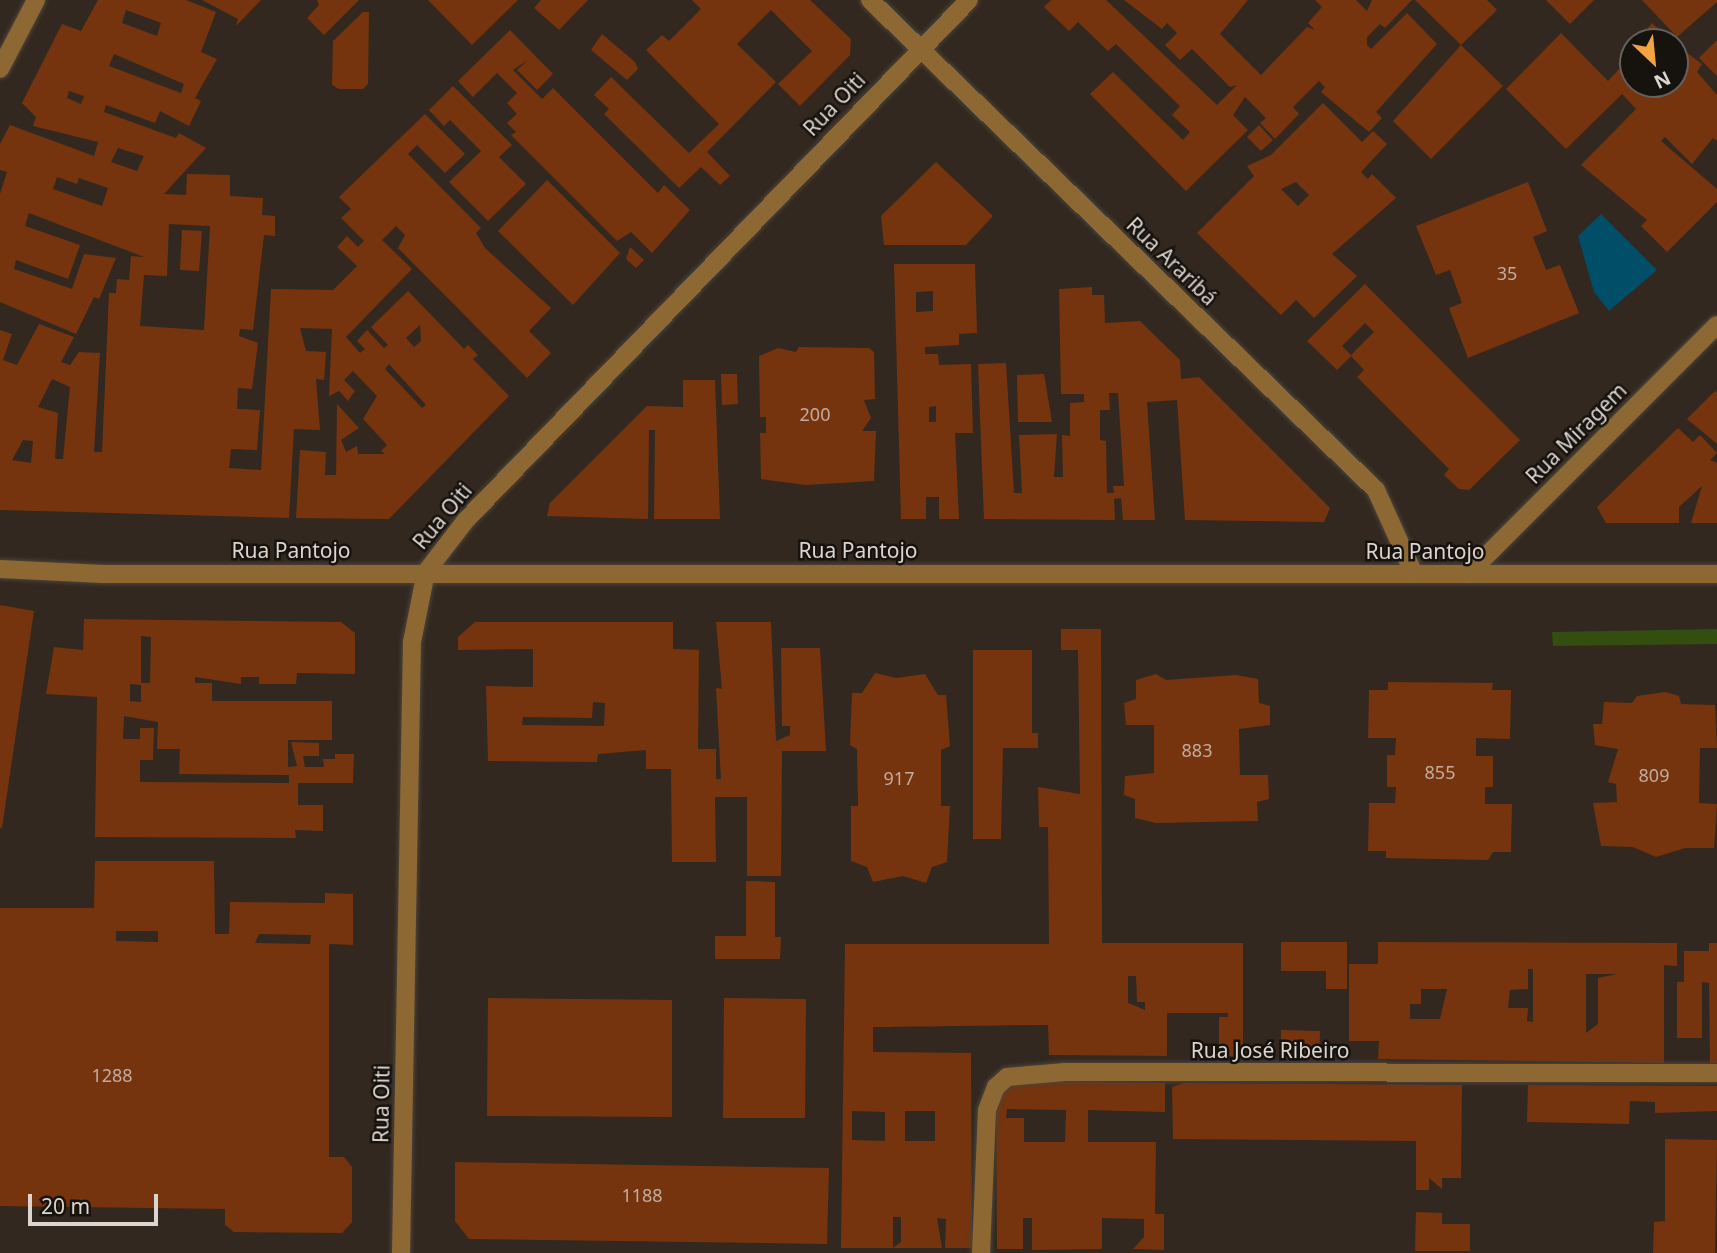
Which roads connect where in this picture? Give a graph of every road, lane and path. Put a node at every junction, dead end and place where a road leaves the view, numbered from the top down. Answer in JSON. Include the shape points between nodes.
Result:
{"nodes":[{"id":1,"x":36,"y":0,"type":"edge"},
{"id":2,"x":870,"y":0,"type":"edge"},
{"id":3,"x":969,"y":0,"type":"edge"},
{"id":4,"x":919,"y":48,"type":"junction"},
{"id":5,"x":0,"y":69,"type":"edge"},
{"id":6,"x":1717,"y":325,"type":"edge"},
{"id":7,"x":0,"y":569,"type":"edge"},
{"id":8,"x":426,"y":572,"type":"junction"},
{"id":9,"x":1717,"y":573,"type":"edge"},
{"id":10,"x":1415,"y":574,"type":"junction"},
{"id":11,"x":1468,"y":574,"type":"junction"},
{"id":12,"x":1717,"y":1073,"type":"edge"},
{"id":13,"x":401,"y":1253,"type":"edge"},
{"id":14,"x":981,"y":1253,"type":"edge"}],
"edges":[{"from":1,"to":5,"type":"street"},
{"from":2,"to":4,"type":"street","name":"Rua Araribá"},
{"from":3,"to":4,"type":"street","name":"Rua Oiti"},
{"from":4,"to":8,"type":"street","name":"Rua Oiti","via":[[466,520]]},
{"from":4,"to":10,"type":"street","name":"Rua Araribá","via":[[1376,490]]},
{"from":6,"to":11,"type":"street","name":"Rua Miragem"},
{"from":7,"to":8,"type":"street","name":"Rua Pantojo","via":[[103,574]]},
{"from":8,"to":10,"type":"street","name":"Rua Pantojo"},
{"from":8,"to":13,"type":"street","name":"Rua Oiti","via":[[412,642]]},
{"from":9,"to":11,"type":"street","name":"Rua Pantojo"},
{"from":10,"to":11,"type":"street","name":"Rua Pantojo"},
{"from":12,"to":14,"type":"street","name":"Rua José Ribeiro","via":[[1065,1072],[1007,1077],[991,1095],[987,1110]]}]}
